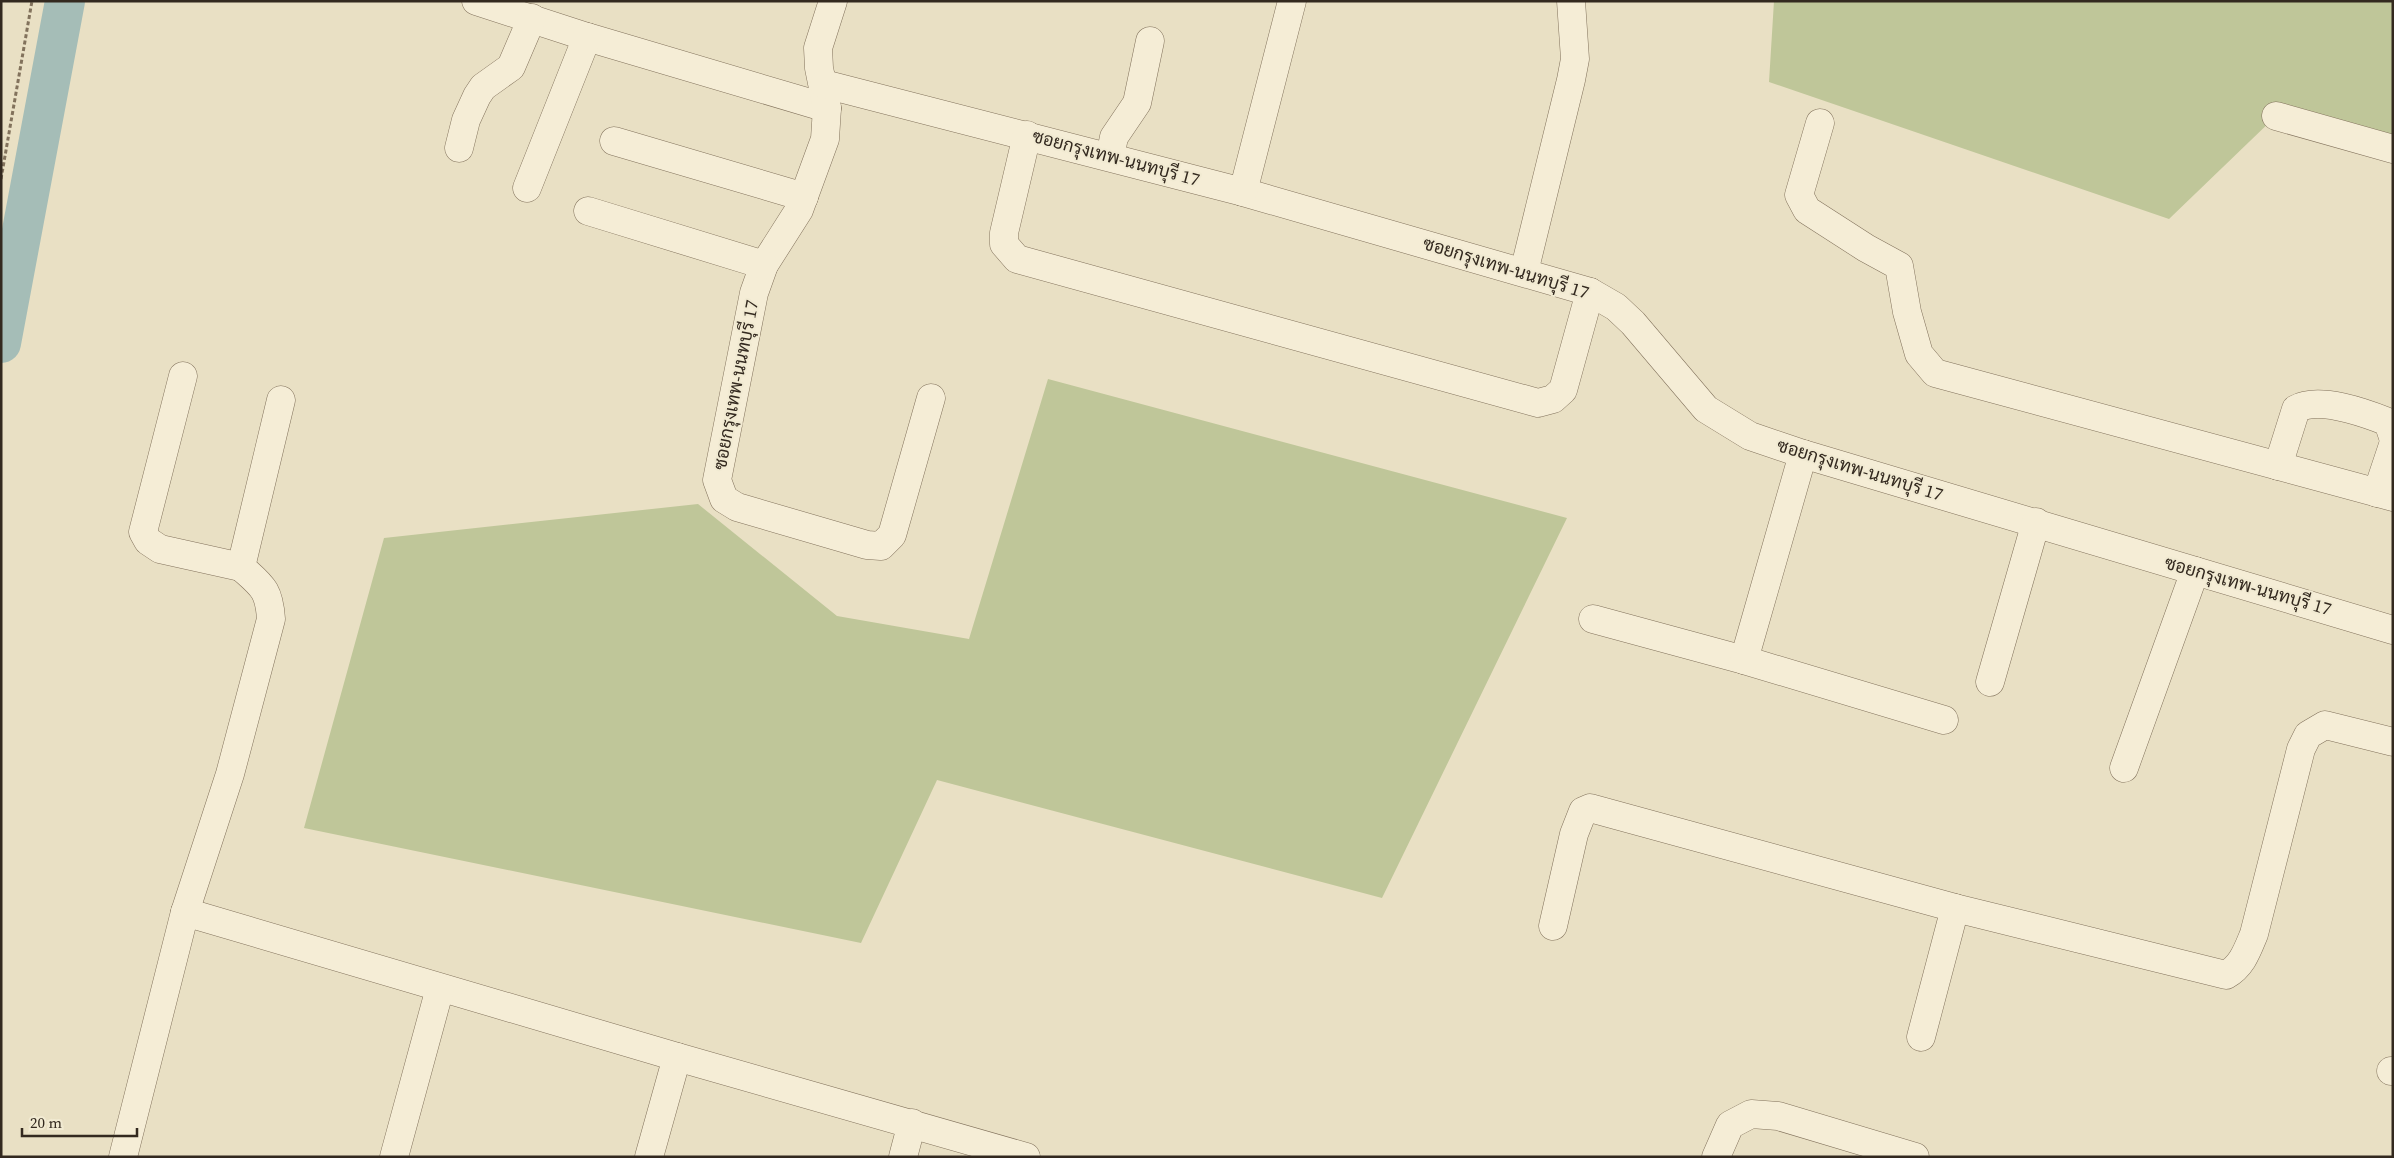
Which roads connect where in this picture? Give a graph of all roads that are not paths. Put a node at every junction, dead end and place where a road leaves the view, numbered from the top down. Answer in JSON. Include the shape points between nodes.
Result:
{"nodes":[{"id":1,"x":476,"y":1,"type":"edge"},
{"id":2,"x":834,"y":1,"type":"edge"},
{"id":3,"x":1292,"y":1,"type":"edge"},
{"id":4,"x":1571,"y":1,"type":"edge"},
{"id":5,"x":532,"y":18,"type":"junction"},
{"id":6,"x":587,"y":37,"type":"junction"},
{"id":7,"x":1150,"y":41,"type":"dead end"},
{"id":8,"x":825,"y":96,"type":"junction"},
{"id":9,"x":2276,"y":116,"type":"dead end"},
{"id":10,"x":1820,"y":122,"type":"dead end"},
{"id":11,"x":1027,"y":135,"type":"junction"},
{"id":12,"x":614,"y":141,"type":"dead end"},
{"id":13,"x":459,"y":148,"type":"dead end"},
{"id":14,"x":2393,"y":149,"type":"edge"},
{"id":15,"x":1110,"y":157,"type":"junction"},
{"id":16,"x":528,"y":188,"type":"dead end"},
{"id":17,"x":1243,"y":192,"type":"junction"},
{"id":18,"x":804,"y":197,"type":"junction"},
{"id":19,"x":588,"y":211,"type":"dead end"},
{"id":20,"x":764,"y":265,"type":"junction"},
{"id":21,"x":1524,"y":272,"type":"junction"},
{"id":22,"x":1590,"y":292,"type":"junction"},
{"id":23,"x":183,"y":376,"type":"dead end"},
{"id":24,"x":931,"y":398,"type":"dead end"},
{"id":25,"x":282,"y":400,"type":"dead end"},
{"id":26,"x":2393,"y":437,"type":"edge"},
{"id":27,"x":2393,"y":445,"type":"edge"},
{"id":28,"x":1803,"y":454,"type":"junction"},
{"id":29,"x":2278,"y":466,"type":"junction"},
{"id":30,"x":2385,"y":495,"type":"edge"},
{"id":31,"x":2036,"y":522,"type":"junction"},
{"id":32,"x":241,"y":567,"type":"junction"},
{"id":33,"x":2195,"y":571,"type":"junction"},
{"id":34,"x":1593,"y":619,"type":"dead end"},
{"id":35,"x":2393,"y":630,"type":"edge"},
{"id":36,"x":1744,"y":660,"type":"junction"},
{"id":37,"x":1990,"y":682,"type":"dead end"},
{"id":38,"x":1944,"y":720,"type":"dead end"},
{"id":39,"x":2393,"y":742,"type":"edge"},
{"id":40,"x":2124,"y":768,"type":"dead end"},
{"id":41,"x":1954,"y":908,"type":"junction"},
{"id":42,"x":185,"y":912,"type":"junction"},
{"id":43,"x":1553,"y":926,"type":"dead end"},
{"id":44,"x":440,"y":988,"type":"junction"},
{"id":45,"x":1921,"y":1037,"type":"dead end"},
{"id":46,"x":677,"y":1058,"type":"junction"},
{"id":47,"x":912,"y":1122,"type":"junction"},
{"id":48,"x":123,"y":1157,"type":"edge"},
{"id":49,"x":394,"y":1157,"type":"edge"},
{"id":50,"x":649,"y":1157,"type":"edge"},
{"id":51,"x":903,"y":1157,"type":"edge"},
{"id":52,"x":1026,"y":1157,"type":"edge"},
{"id":53,"x":1716,"y":1157,"type":"edge"},
{"id":54,"x":1915,"y":1157,"type":"edge"}],
"edges":[{"from":1,"to":5,"type":"street"},
{"from":2,"to":8,"type":"street","name":"ซอยกรุงเทพ-นนทบุรี 17","via":[[818,48]]},
{"from":3,"to":17,"type":"street"},
{"from":4,"to":21,"type":"street","via":[[1575,59]]},
{"from":5,"to":6,"type":"street"},
{"from":5,"to":13,"type":"street","via":[[511,68],[483,87],[476,96]]},
{"from":6,"to":8,"type":"street"},
{"from":6,"to":16,"type":"street"},
{"from":7,"to":15,"type":"street","via":[[1137,103],[1114,137]]},
{"from":8,"to":11,"type":"street","name":"ซอยกรุงเทพ-นนทบุรี 17","via":[[877,99]]},
{"from":8,"to":18,"type":"street","name":"ซอยกรุงเทพ-นนทบุรี 17","via":[[824,139]]},
{"from":9,"to":14,"type":"street"},
{"from":10,"to":29,"type":"street","via":[[1799,195],[1807,210],[1900,266],[1907,312],[1919,354],[1935,373]]},
{"from":11,"to":15,"type":"street","name":"ซอยกรุงเทพ-นนทบุรี 17"},
{"from":11,"to":22,"type":"street","via":[[1004,233],[1004,244],[1018,259],[1538,403],[1554,399],[1562,390]]},
{"from":12,"to":18,"type":"street"},
{"from":15,"to":17,"type":"street","name":"ซอยกรุงเทพ-นนทบุรี 17"},
{"from":17,"to":21,"type":"street","name":"ซอยกรุงเทพ-นนทบุรี 17"},
{"from":18,"to":20,"type":"street","name":"ซอยกรุงเทพ-นนทบุรี 17"},
{"from":19,"to":20,"type":"street"},
{"from":20,"to":24,"type":"street","name":"ซอยกรุงเทพ-นนทบุรี 17","via":[[748,316],[717,480],[724,499],[746,510],[866,545],[881,546],[892,535]]},
{"from":21,"to":22,"type":"street","name":"ซอยกรุงเทพ-นนทบุรี 17"},
{"from":22,"to":28,"type":"street","name":"ซอยกรุงเทพ-นนทบุรี 17","via":[[1616,307],[1633,323],[1706,409],[1750,436]]},
{"from":23,"to":32,"type":"street","via":[[143,532],[148,542],[160,549]]},
{"from":25,"to":32,"type":"street"},
{"from":26,"to":29,"type":"street","via":[[2388,422],[2364,413],[2328,405],[2303,406],[2296,409]]},
{"from":27,"to":30,"type":"street"},
{"from":28,"to":31,"type":"street","name":"ซอยกรุงเทพ-นนทบุรี 17"},
{"from":28,"to":36,"type":"street"},
{"from":29,"to":30,"type":"street"},
{"from":31,"to":33,"type":"street","name":"ซอยกรุงเทพ-นนทบุรี 17"},
{"from":31,"to":37,"type":"street"},
{"from":32,"to":42,"type":"street","via":[[260,584],[270,599],[271,619],[230,774]]},
{"from":33,"to":35,"type":"street","name":"ซอยกรุงเทพ-นนทบุรี 17"},
{"from":33,"to":40,"type":"street"},
{"from":34,"to":36,"type":"street"},
{"from":36,"to":38,"type":"street"},
{"from":39,"to":41,"type":"street","via":[[2325,725],[2308,735],[2301,749],[2254,934],[2244,959],[2226,975]]},
{"from":41,"to":43,"type":"street","via":[[1590,808],[1583,811],[1574,834]]},
{"from":41,"to":45,"type":"street"},
{"from":42,"to":44,"type":"street"},
{"from":42,"to":48,"type":"street"},
{"from":44,"to":46,"type":"street"},
{"from":44,"to":49,"type":"street"},
{"from":46,"to":47,"type":"street"},
{"from":46,"to":50,"type":"street"},
{"from":47,"to":51,"type":"street"},
{"from":47,"to":52,"type":"street"},
{"from":53,"to":54,"type":"street","via":[[1730,1125],[1752,1114],[1778,1116]]}]}
